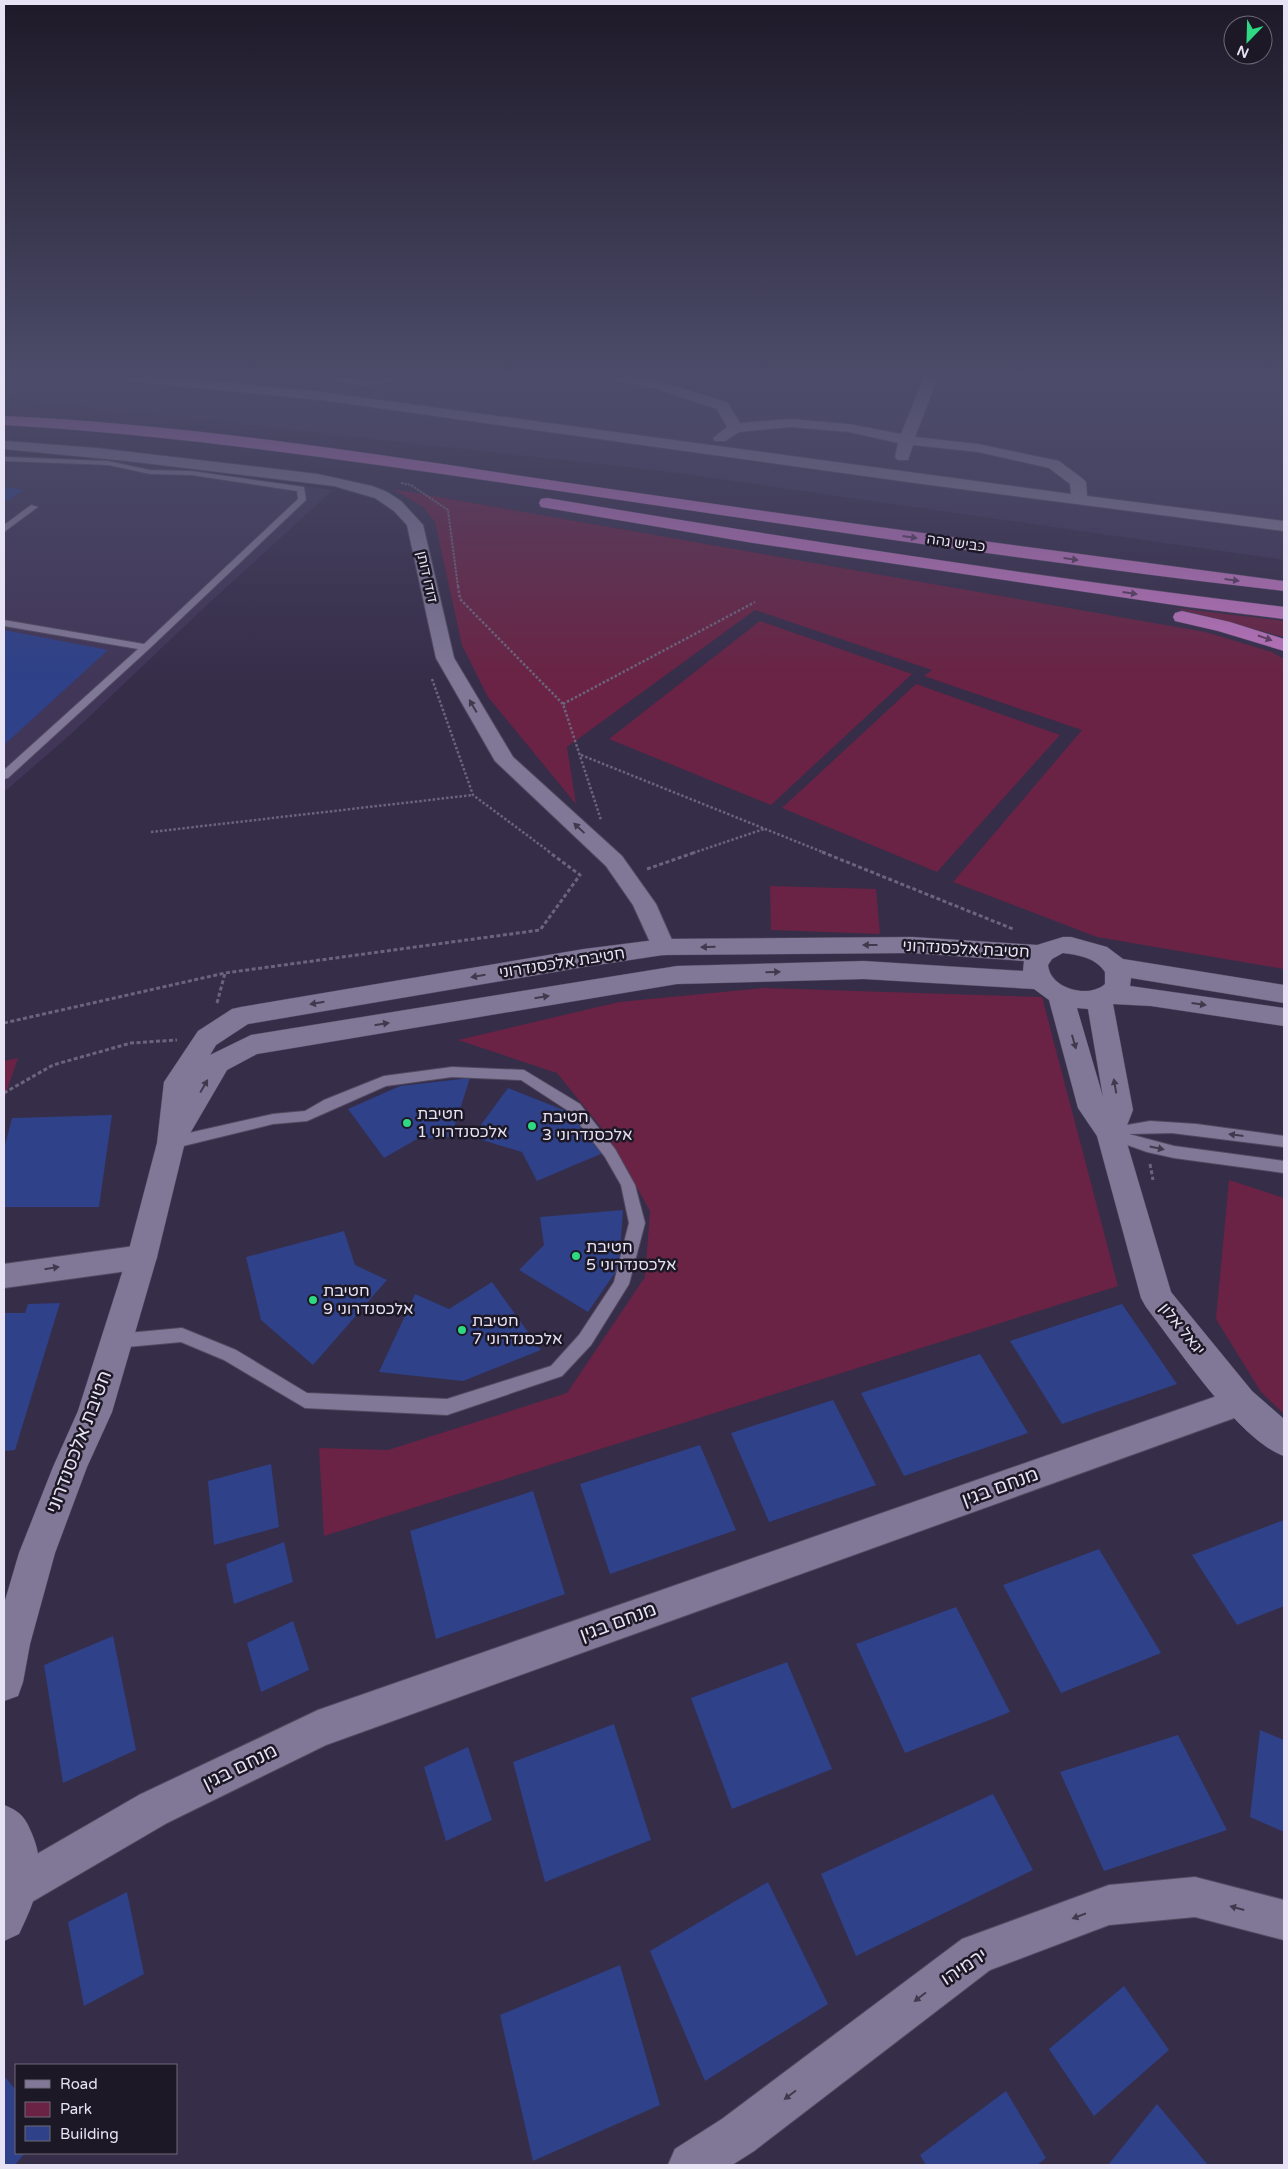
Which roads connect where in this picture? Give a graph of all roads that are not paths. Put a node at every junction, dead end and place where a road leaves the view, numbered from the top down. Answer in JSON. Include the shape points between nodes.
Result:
{"nodes":[{"id":1,"x":227,"y":478,"type":"edge"},
{"id":2,"x":303,"y":478,"type":"edge"},
{"id":3,"x":418,"y":478,"type":"edge"},
{"id":4,"x":502,"y":478,"type":"edge"},
{"id":5,"x":917,"y":478,"type":"edge"},
{"id":6,"x":1073,"y":478,"type":"edge"},
{"id":7,"x":480,"y":490,"type":"dead end"},
{"id":8,"x":1079,"y":500,"type":"junction"},
{"id":9,"x":534,"y":501,"type":"dead end"},
{"id":10,"x":34,"y":507,"type":"dead end"},
{"id":11,"x":1284,"y":526,"type":"edge"},
{"id":12,"x":4,"y":529,"type":"edge"},
{"id":13,"x":753,"y":538,"type":"junction"},
{"id":14,"x":1284,"y":586,"type":"edge"},
{"id":15,"x":1284,"y":613,"type":"edge"},
{"id":16,"x":4,"y":623,"type":"edge"},
{"id":17,"x":1284,"y":645,"type":"edge"},
{"id":18,"x":146,"y":647,"type":"junction"},
{"id":19,"x":4,"y":776,"type":"edge"},
{"id":20,"x":662,"y":948,"type":"junction"},
{"id":21,"x":1041,"y":954,"type":"junction"},
{"id":22,"x":1114,"y":966,"type":"junction"},
{"id":23,"x":1051,"y":988,"type":"junction"},
{"id":24,"x":1284,"y":994,"type":"edge"},
{"id":25,"x":1104,"y":996,"type":"junction"},
{"id":26,"x":1284,"y":1017,"type":"edge"},
{"id":27,"x":1110,"y":1133,"type":"junction"},
{"id":28,"x":1284,"y":1141,"type":"edge"},
{"id":29,"x":171,"y":1144,"type":"junction"},
{"id":30,"x":1284,"y":1167,"type":"edge"},
{"id":31,"x":142,"y":1257,"type":"junction"},
{"id":32,"x":4,"y":1276,"type":"edge"},
{"id":33,"x":116,"y":1341,"type":"junction"},
{"id":34,"x":1240,"y":1402,"type":"junction"},
{"id":35,"x":1284,"y":1440,"type":"edge"},
{"id":36,"x":4,"y":1682,"type":"edge"},
{"id":37,"x":4,"y":1826,"type":"edge"},
{"id":38,"x":10,"y":1904,"type":"edge"},
{"id":39,"x":1284,"y":1920,"type":"edge"},
{"id":40,"x":691,"y":2165,"type":"edge"}],
"edges":[{"from":1,"to":18,"type":"lane","via":[[301,489],[302,500]]},
{"from":20,"to":2,"type":"street","name":"דודו דותן","one_way":true,"via":[[644,904],[620,869],[505,761],[445,658],[415,525],[408,515],[380,495]]},
{"from":3,"to":7,"type":"highway"},
{"from":4,"to":14,"type":"highway","name":"כביש גהה","one_way":true},
{"from":5,"to":8,"type":"street"},
{"from":6,"to":8,"type":"street","via":[[1078,482]]},
{"from":8,"to":11,"type":"street"},
{"from":9,"to":13,"type":"highway"},
{"from":10,"to":12,"type":"lane"},
{"from":13,"to":15,"type":"highway","one_way":true},
{"from":13,"to":17,"type":"highway","one_way":true,"via":[[1184,617]]},
{"from":16,"to":18,"type":"lane"},
{"from":18,"to":19,"type":"lane"},
{"from":21,"to":20,"type":"street","name":"חטיבת אלכסנדרוני","one_way":true,"via":[[912,945]]},
{"from":20,"to":29,"type":"street","name":"חטיבת אלכסנדרוני","one_way":true,"via":[[584,958],[241,1016],[207,1038],[178,1082]]},
{"from":21,"to":22,"type":"street","via":[[1063,945],[1076,946],[1103,955]]},
{"from":21,"to":23,"type":"street","via":[[1036,962],[1036,971]]},
{"from":22,"to":24,"type":"street"},
{"from":22,"to":25,"type":"street","via":[[1119,980],[1116,988]]},
{"from":23,"to":25,"type":"street","via":[[1088,1000]]},
{"from":23,"to":27,"type":"street","name":"יגאל אלון","one_way":true,"via":[[1092,1108]]},
{"from":29,"to":23,"type":"street","name":"חטיבת אלכסנדרוני","one_way":true,"via":[[218,1063],[251,1045],[677,975],[864,970]]},
{"from":25,"to":26,"type":"street","one_way":true,"via":[[1151,997]]},
{"from":27,"to":25,"type":"street","one_way":true,"via":[[1119,1110]]},
{"from":28,"to":27,"type":"lane","one_way":true,"via":[[1170,1127],[1124,1128]]},
{"from":27,"to":30,"type":"lane","one_way":true,"via":[[1174,1152]]},
{"from":27,"to":34,"type":"street","name":"יגאל אלון","via":[[1157,1298]]},
{"from":29,"to":31,"type":"street","name":"חטיבת אלכסנדרוני"},
{"from":29,"to":33,"type":"lane","via":[[273,1119],[307,1116],[384,1081],[452,1072],[524,1075],[575,1108],[598,1138],[628,1185],[637,1224],[621,1284],[585,1340],[556,1371],[447,1407],[305,1400],[230,1355],[182,1335]]},
{"from":32,"to":31,"type":"street","one_way":true},
{"from":31,"to":33,"type":"street","name":"חטיבת אלכסנדרוני"},
{"from":33,"to":36,"type":"street","name":"חטיבת אלכסנדרוני","via":[[94,1412],[37,1553],[11,1644]]},
{"from":34,"to":35,"type":"street","name":"יגאל אלון"},
{"from":34,"to":38,"type":"street","name":"מנחם בגין","via":[[318,1728],[153,1809]]},
{"from":37,"to":38,"type":"street","via":[[12,1834],[19,1854],[19,1877]]},
{"from":39,"to":40,"type":"street","name":"ירמיהו","one_way":true,"via":[[1196,1897],[1109,1905],[977,1954],[738,2135]]}]}
